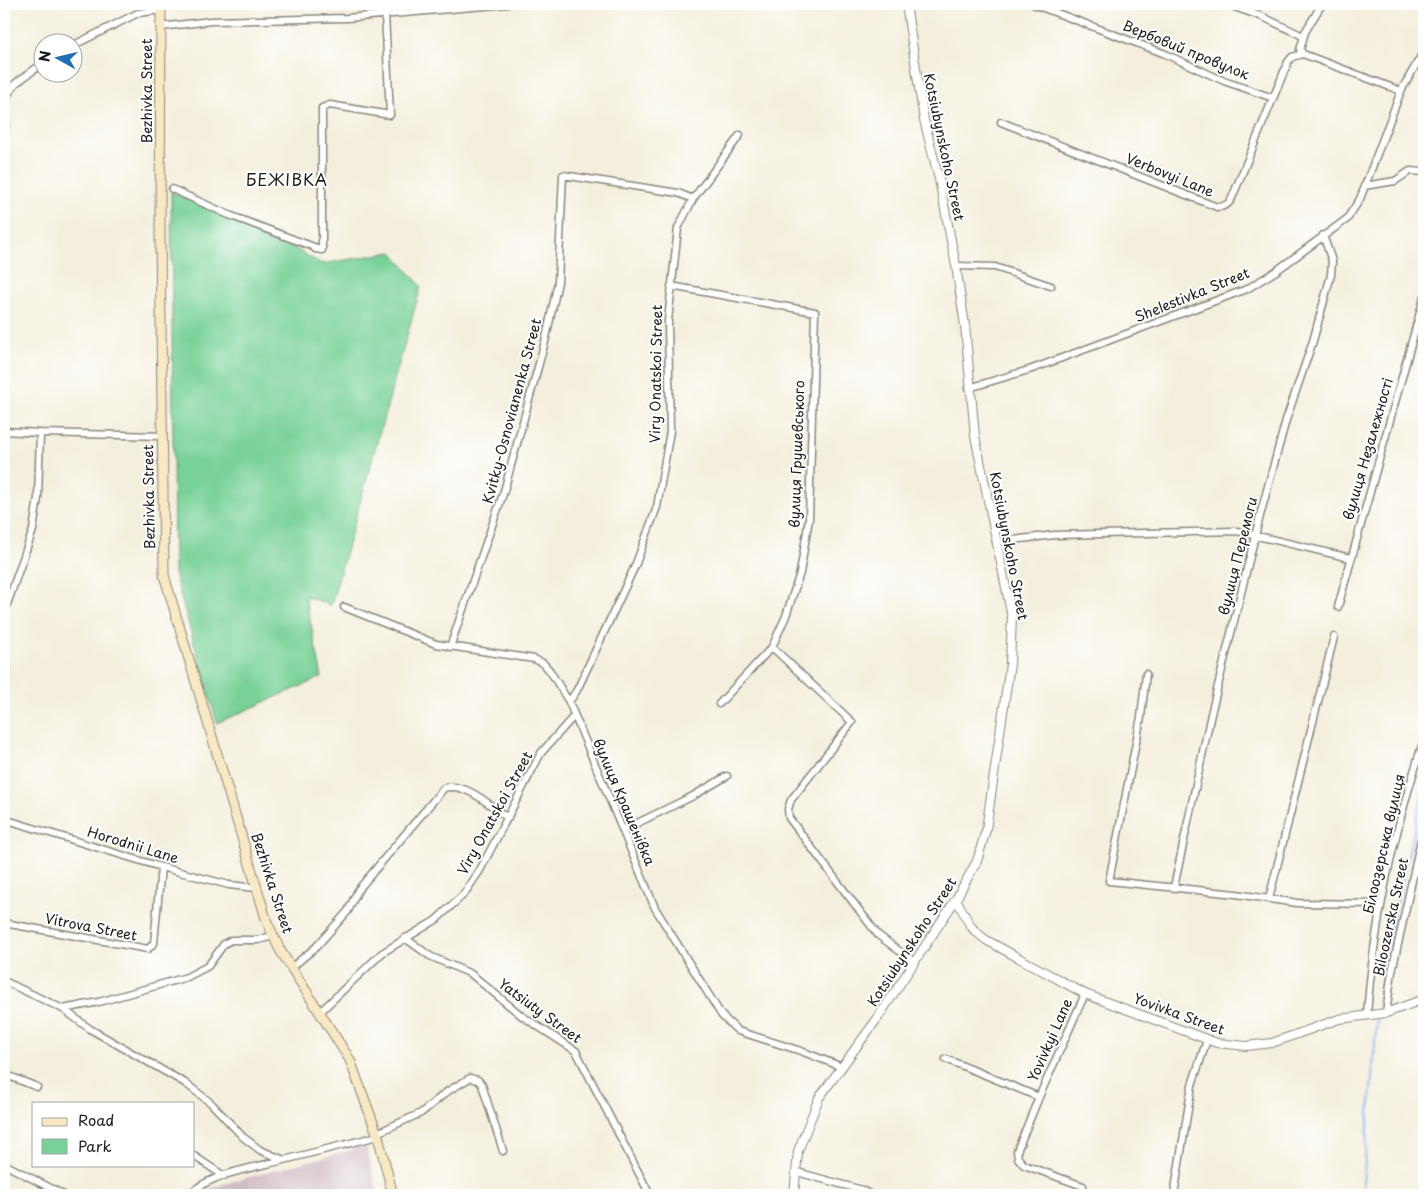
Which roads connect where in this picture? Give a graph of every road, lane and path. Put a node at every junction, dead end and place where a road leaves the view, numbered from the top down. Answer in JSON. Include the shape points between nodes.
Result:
{"nodes":[{"id":1,"x":394,"y":4,"type":"edge"},
{"id":2,"x":507,"y":4,"type":"edge"},
{"id":3,"x":906,"y":4,"type":"edge"},
{"id":4,"x":1033,"y":4,"type":"edge"},
{"id":5,"x":1226,"y":4,"type":"edge"},
{"id":6,"x":1322,"y":4,"type":"edge"},
{"id":7,"x":161,"y":7,"type":"edge"},
{"id":8,"x":395,"y":13,"type":"junction"},
{"id":9,"x":385,"y":15,"type":"junction"},
{"id":10,"x":160,"y":28,"type":"junction"},
{"id":11,"x":1303,"y":36,"type":"junction"},
{"id":12,"x":82,"y":41,"type":"edge"},
{"id":13,"x":1424,"y":51,"type":"edge"},
{"id":14,"x":1303,"y":54,"type":"junction"},
{"id":15,"x":32,"y":71,"type":"edge"},
{"id":16,"x":1400,"y":91,"type":"junction"},
{"id":17,"x":1273,"y":98,"type":"junction"},
{"id":18,"x":4,"y":99,"type":"edge"},
{"id":19,"x":1001,"y":122,"type":"dead end"},
{"id":20,"x":740,"y":135,"type":"dead end"},
{"id":21,"x":4,"y":142,"type":"edge"},
{"id":22,"x":1424,"y":172,"type":"edge"},
{"id":23,"x":1364,"y":186,"type":"junction"},
{"id":24,"x":172,"y":189,"type":"dead end"},
{"id":25,"x":693,"y":199,"type":"junction"},
{"id":26,"x":1323,"y":235,"type":"junction"},
{"id":27,"x":956,"y":266,"type":"junction"},
{"id":28,"x":671,"y":286,"type":"junction"},
{"id":29,"x":1051,"y":286,"type":"dead end"},
{"id":30,"x":1424,"y":298,"type":"edge"},
{"id":31,"x":969,"y":388,"type":"junction"},
{"id":32,"x":4,"y":431,"type":"edge"},
{"id":33,"x":40,"y":433,"type":"junction"},
{"id":34,"x":162,"y":436,"type":"junction"},
{"id":35,"x":1256,"y":534,"type":"junction"},
{"id":36,"x":996,"y":542,"type":"junction"},
{"id":37,"x":1350,"y":558,"type":"junction"},
{"id":38,"x":344,"y":607,"type":"dead end"},
{"id":39,"x":1338,"y":607,"type":"dead end"},
{"id":40,"x":4,"y":613,"type":"edge"},
{"id":41,"x":1334,"y":637,"type":"dead end"},
{"id":42,"x":450,"y":647,"type":"junction"},
{"id":43,"x":772,"y":647,"type":"junction"},
{"id":44,"x":1146,"y":674,"type":"dead end"},
{"id":45,"x":569,"y":702,"type":"junction"},
{"id":46,"x":719,"y":704,"type":"dead end"},
{"id":47,"x":574,"y":716,"type":"junction"},
{"id":48,"x":1424,"y":740,"type":"edge"},
{"id":49,"x":727,"y":776,"type":"dead end"},
{"id":50,"x":508,"y":818,"type":"junction"},
{"id":51,"x":4,"y":819,"type":"edge"},
{"id":52,"x":1424,"y":826,"type":"edge"},
{"id":53,"x":623,"y":830,"type":"junction"},
{"id":54,"x":1422,"y":841,"type":"edge"},
{"id":55,"x":161,"y":867,"type":"junction"},
{"id":56,"x":1174,"y":887,"type":"junction"},
{"id":57,"x":257,"y":888,"type":"junction"},
{"id":58,"x":956,"y":899,"type":"junction"},
{"id":59,"x":1269,"y":899,"type":"junction"},
{"id":60,"x":1380,"y":904,"type":"junction"},
{"id":61,"x":4,"y":923,"type":"edge"},
{"id":62,"x":272,"y":936,"type":"junction"},
{"id":63,"x":405,"y":938,"type":"junction"},
{"id":64,"x":914,"y":962,"type":"junction"},
{"id":65,"x":291,"y":968,"type":"junction"},
{"id":66,"x":4,"y":981,"type":"edge"},
{"id":67,"x":1085,"y":994,"type":"junction"},
{"id":68,"x":1424,"y":999,"type":"edge"},
{"id":69,"x":63,"y":1009,"type":"junction"},
{"id":70,"x":320,"y":1012,"type":"junction"},
{"id":71,"x":1386,"y":1013,"type":"junction"},
{"id":72,"x":1367,"y":1014,"type":"junction"},
{"id":73,"x":1207,"y":1040,"type":"junction"},
{"id":74,"x":946,"y":1059,"type":"dead end"},
{"id":75,"x":842,"y":1067,"type":"junction"},
{"id":76,"x":4,"y":1074,"type":"edge"},
{"id":77,"x":37,"y":1087,"type":"dead end"},
{"id":78,"x":1039,"y":1097,"type":"junction"},
{"id":79,"x":378,"y":1134,"type":"junction"},
{"id":80,"x":503,"y":1151,"type":"dead end"},
{"id":81,"x":195,"y":1157,"type":"edge"},
{"id":82,"x":284,"y":1160,"type":"junction"},
{"id":83,"x":4,"y":1164,"type":"edge"},
{"id":84,"x":797,"y":1172,"type":"junction"},
{"id":85,"x":224,"y":1176,"type":"junction"},
{"id":86,"x":1083,"y":1186,"type":"dead end"},
{"id":87,"x":64,"y":1195,"type":"edge"},
{"id":88,"x":189,"y":1195,"type":"edge"},
{"id":89,"x":393,"y":1195,"type":"edge"},
{"id":90,"x":650,"y":1195,"type":"edge"},
{"id":91,"x":794,"y":1195,"type":"edge"},
{"id":92,"x":871,"y":1195,"type":"edge"},
{"id":93,"x":1174,"y":1195,"type":"edge"}],
"edges":[{"from":1,"to":8,"type":"street"},
{"from":2,"to":8,"type":"street"},
{"from":3,"to":27,"type":"street","name":"Kotsiubynskoho Street","via":[[924,120]]},
{"from":4,"to":17,"type":"street","name":"Вербовий провулок"},
{"from":5,"to":11,"type":"street"},
{"from":6,"to":11,"type":"street"},
{"from":7,"to":10,"type":"main road","name":"Bezhivka Street"},
{"from":7,"to":12,"type":"street","via":[[138,13]]},
{"from":8,"to":9,"type":"street"},
{"from":9,"to":10,"type":"street","via":[[312,20],[229,20]]},
{"from":9,"to":24,"type":"street","via":[[390,115],[330,105],[322,108],[318,250]]},
{"from":10,"to":34,"type":"main road","name":"Bezhivka Street"},
{"from":11,"to":14,"type":"street","via":[[1300,50]]},
{"from":13,"to":16,"type":"street","name":"Shelestivka Street"},
{"from":14,"to":16,"type":"street"},
{"from":14,"to":17,"type":"street","name":"Verbovyi Lane","via":[[1292,57],[1288,62]]},
{"from":15,"to":18,"type":"street","via":[[16,83]]},
{"from":16,"to":23,"type":"street","name":"Shelestivka Street"},
{"from":17,"to":19,"type":"street","name":"Verbovyi Lane","via":[[1230,204],[1224,207]]},
{"from":18,"to":21,"type":"street"},
{"from":20,"to":25,"type":"street","name":"Viry Onatskoi Street"},
{"from":22,"to":23,"type":"street","via":[[1410,171],[1394,182]]},
{"from":23,"to":26,"type":"street","name":"Shelestivka Street","via":[[1360,200],[1347,219]]},
{"from":25,"to":28,"type":"street","name":"Viry Onatskoi Street","via":[[678,228]]},
{"from":25,"to":42,"type":"street","name":"Kvitky-Osnovianenka Street","via":[[678,193],[564,175],[558,282],[546,338],[504,491]]},
{"from":26,"to":31,"type":"street","name":"Shelestivka Street","via":[[1247,289],[1032,369]]},
{"from":26,"to":35,"type":"street","name":"вулиця Перемоги","via":[[1332,261],[1331,275],[1314,341],[1286,420]]},
{"from":27,"to":29,"type":"street","via":[[995,267]]},
{"from":27,"to":31,"type":"street","name":"Kotsiubynskoho Street","via":[[965,326]]},
{"from":28,"to":43,"type":"street","name":"вулиця Грушевського","via":[[815,312],[809,519],[800,573]]},
{"from":28,"to":45,"type":"street","name":"Viry Onatskoi Street","via":[[668,321],[670,431],[657,507],[635,566]]},
{"from":30,"to":37,"type":"street","name":"вулиця Незалежності"},
{"from":31,"to":36,"type":"street","name":"Kotsiubynskoho Street"},
{"from":32,"to":33,"type":"street"},
{"from":33,"to":34,"type":"street"},
{"from":33,"to":40,"type":"street","via":[[38,498],[33,530]]},
{"from":34,"to":57,"type":"main road","name":"Bezhivka Street","via":[[164,575]]},
{"from":35,"to":36,"type":"street","via":[[1208,531],[1074,534]]},
{"from":35,"to":37,"type":"street"},
{"from":35,"to":56,"type":"street","name":"вулиця Перемоги","via":[[1210,714]]},
{"from":36,"to":58,"type":"street","name":"Kotsiubynskoho Street","via":[[1012,617],[1010,664],[986,830],[977,861]]},
{"from":37,"to":39,"type":"street","name":"вулиця Незалежності"},
{"from":38,"to":42,"type":"street","name":"вулиця Крашенівка"},
{"from":41,"to":59,"type":"street"},
{"from":42,"to":45,"type":"street","name":"вулиця Крашенівка","via":[[534,659],[550,670]]},
{"from":43,"to":46,"type":"street"},
{"from":43,"to":64,"type":"street","via":[[852,722],[792,800],[789,818],[878,935]]},
{"from":44,"to":56,"type":"street","via":[[1141,718],[1109,882]]},
{"from":45,"to":47,"type":"street","name":"вулиця Крашенівка"},
{"from":47,"to":50,"type":"street","name":"Viry Onatskoi Street","via":[[541,753]]},
{"from":47,"to":53,"type":"street","name":"вулиця Крашенівка"},
{"from":48,"to":60,"type":"street","name":"Білоозерська вулиця","via":[[1409,785]]},
{"from":49,"to":53,"type":"street"},
{"from":50,"to":63,"type":"street","name":"Viry Onatskoi Street","via":[[464,894],[436,920]]},
{"from":50,"to":65,"type":"street","via":[[464,788],[444,788],[358,890],[348,911],[316,947]]},
{"from":51,"to":55,"type":"street","name":"Horodnii Lane"},
{"from":52,"to":54,"type":"street","name":"Biloozerska Street"},
{"from":53,"to":75,"type":"street","name":"вулиця Крашенівка","via":[[656,908],[722,1016],[738,1031]]},
{"from":54,"to":71,"type":"street","name":"Biloozerska Street","via":[[1392,971]]},
{"from":55,"to":57,"type":"street","name":"Horodnii Lane","via":[[229,885]]},
{"from":55,"to":61,"type":"street","name":"Vitrova Street","via":[[154,943],[148,950]]},
{"from":56,"to":59,"type":"street"},
{"from":57,"to":62,"type":"main road","name":"Bezhivka Street"},
{"from":58,"to":64,"type":"street","name":"Kotsiubynskoho Street"},
{"from":58,"to":67,"type":"street","name":"Yovivka Street","via":[[970,925],[986,940]]},
{"from":59,"to":60,"type":"street","via":[[1297,903]]},
{"from":60,"to":72,"type":"street","name":"Білоозерська вулиця"},
{"from":62,"to":65,"type":"main road","name":"Bezhivka Street"},
{"from":62,"to":69,"type":"street","via":[[258,940],[231,940],[224,944],[208,966],[187,977]]},
{"from":63,"to":70,"type":"street","name":"Viry Onatskoi Street","via":[[382,953]]},
{"from":63,"to":90,"type":"street","name":"Yatsiuty Street","via":[[430,956],[471,974],[522,1016],[576,1051]]},
{"from":64,"to":75,"type":"street","name":"Kotsiubynskoho Street"},
{"from":65,"to":70,"type":"main road","name":"Bezhivka Street"},
{"from":66,"to":69,"type":"street"},
{"from":67,"to":73,"type":"street","name":"Yovivka Street"},
{"from":67,"to":78,"type":"street","name":"Yovivkyi Lane"},
{"from":68,"to":71,"type":"street","name":"Yovivka Street"},
{"from":69,"to":82,"type":"street","via":[[90,1029],[185,1083],[211,1103],[243,1137],[260,1150]]},
{"from":70,"to":79,"type":"main road","name":"Bezhivka Street","via":[[350,1060]]},
{"from":71,"to":72,"type":"street","name":"Yovivka Street"},
{"from":72,"to":73,"type":"street","name":"Yovivka Street","via":[[1260,1045],[1230,1045]]},
{"from":73,"to":93,"type":"street","via":[[1192,1085]]},
{"from":74,"to":78,"type":"street","name":"Yovivkyi Lane"},
{"from":75,"to":84,"type":"street","name":"Kotsiubynskoho Street","via":[[819,1098],[798,1152]]},
{"from":76,"to":77,"type":"street"},
{"from":78,"to":86,"type":"street","name":"Yovivkyi Lane","via":[[1017,1151],[1018,1158],[1024,1165]]},
{"from":79,"to":80,"type":"street","via":[[420,1113],[470,1078],[482,1085]]},
{"from":79,"to":82,"type":"street"},
{"from":79,"to":89,"type":"main road","name":"Bezhivka Street"},
{"from":81,"to":85,"type":"street"},
{"from":82,"to":85,"type":"street"},
{"from":83,"to":87,"type":"street"},
{"from":84,"to":91,"type":"street","name":"Kotsiubynskoho Street"},
{"from":84,"to":92,"type":"street"},
{"from":85,"to":88,"type":"street","via":[[202,1185]]}]}
